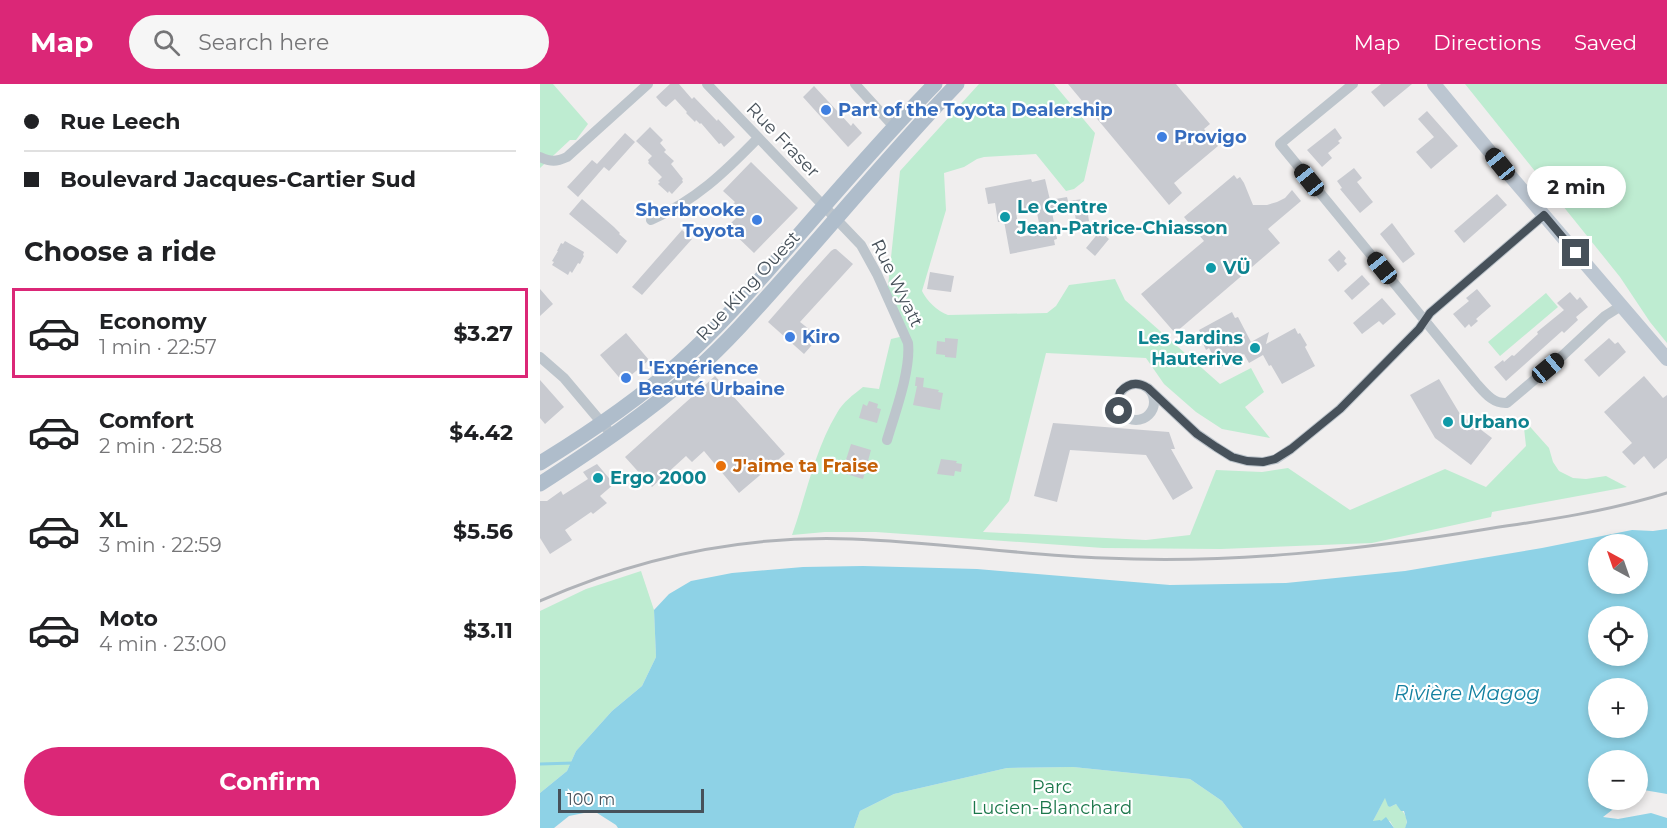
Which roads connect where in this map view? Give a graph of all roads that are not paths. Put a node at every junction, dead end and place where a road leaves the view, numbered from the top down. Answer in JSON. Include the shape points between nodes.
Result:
{"nodes":[{"id":1,"x":648,"y":84,"type":"edge"},
{"id":2,"x":707,"y":84,"type":"edge"},
{"id":3,"x":855,"y":84,"type":"edge"},
{"id":4,"x":935,"y":84,"type":"edge"},
{"id":5,"x":957,"y":84,"type":"edge"},
{"id":6,"x":1353,"y":84,"type":"edge"},
{"id":7,"x":1434,"y":84,"type":"edge"},
{"id":8,"x":894,"y":127,"type":"junction"},
{"id":9,"x":758,"y":138,"type":"junction"},
{"id":10,"x":540,"y":157,"type":"edge"},
{"id":11,"x":824,"y":207,"type":"junction"},
{"id":12,"x":1544,"y":215,"type":"junction"},
{"id":13,"x":836,"y":219,"type":"junction"},
{"id":14,"x":651,"y":220,"type":"dead end"},
{"id":15,"x":1621,"y":306,"type":"junction"},
{"id":16,"x":1425,"y":321,"type":"junction"},
{"id":17,"x":540,"y":357,"type":"edge"},
{"id":18,"x":1667,"y":359,"type":"edge"},
{"id":19,"x":1148,"y":388,"type":"dead end"},
{"id":20,"x":602,"y":423,"type":"junction"},
{"id":21,"x":612,"y":435,"type":"junction"},
{"id":22,"x":887,"y":440,"type":"dead end"},
{"id":23,"x":540,"y":463,"type":"edge"},
{"id":24,"x":540,"y":484,"type":"edge"}],
"edges":[{"from":1,"to":10,"type":"street","via":[[567,157],[551,162]]},
{"from":2,"to":9,"type":"street","name":"Rue Fraser"},
{"from":3,"to":8,"type":"street"},
{"from":4,"to":8,"type":"main road","name":"Rue King Ouest"},
{"from":5,"to":13,"type":"main road","name":"Rue King Ouest"},
{"from":6,"to":16,"type":"street","via":[[1280,144]]},
{"from":7,"to":12,"type":"main road"},
{"from":8,"to":11,"type":"main road","name":"Rue King Ouest"},
{"from":9,"to":11,"type":"street","name":"Rue Fraser"},
{"from":9,"to":14,"type":"street","via":[[693,198]]},
{"from":11,"to":13,"type":"street","name":"Rue Fraser"},
{"from":11,"to":20,"type":"main road","name":"Rue King Ouest","via":[[714,330],[681,362]]},
{"from":12,"to":15,"type":"main road"},
{"from":12,"to":16,"type":"street"},
{"from":13,"to":21,"type":"main road","name":"Rue King Ouest","via":[[717,350]]},
{"from":13,"to":22,"type":"street","name":"Rue Wyatt","via":[[866,252],[908,344],[908,363]]},
{"from":15,"to":16,"type":"street","via":[[1507,403],[1499,404]]},
{"from":15,"to":18,"type":"main road"},
{"from":16,"to":19,"type":"street","via":[[1340,409],[1291,449],[1263,462],[1232,457],[1216,447]]},
{"from":17,"to":20,"type":"street","via":[[564,378]]},
{"from":20,"to":21,"type":"street"},
{"from":20,"to":23,"type":"main road","name":"Rue King Ouest"},
{"from":21,"to":24,"type":"main road","name":"Rue King Ouest"}]}
